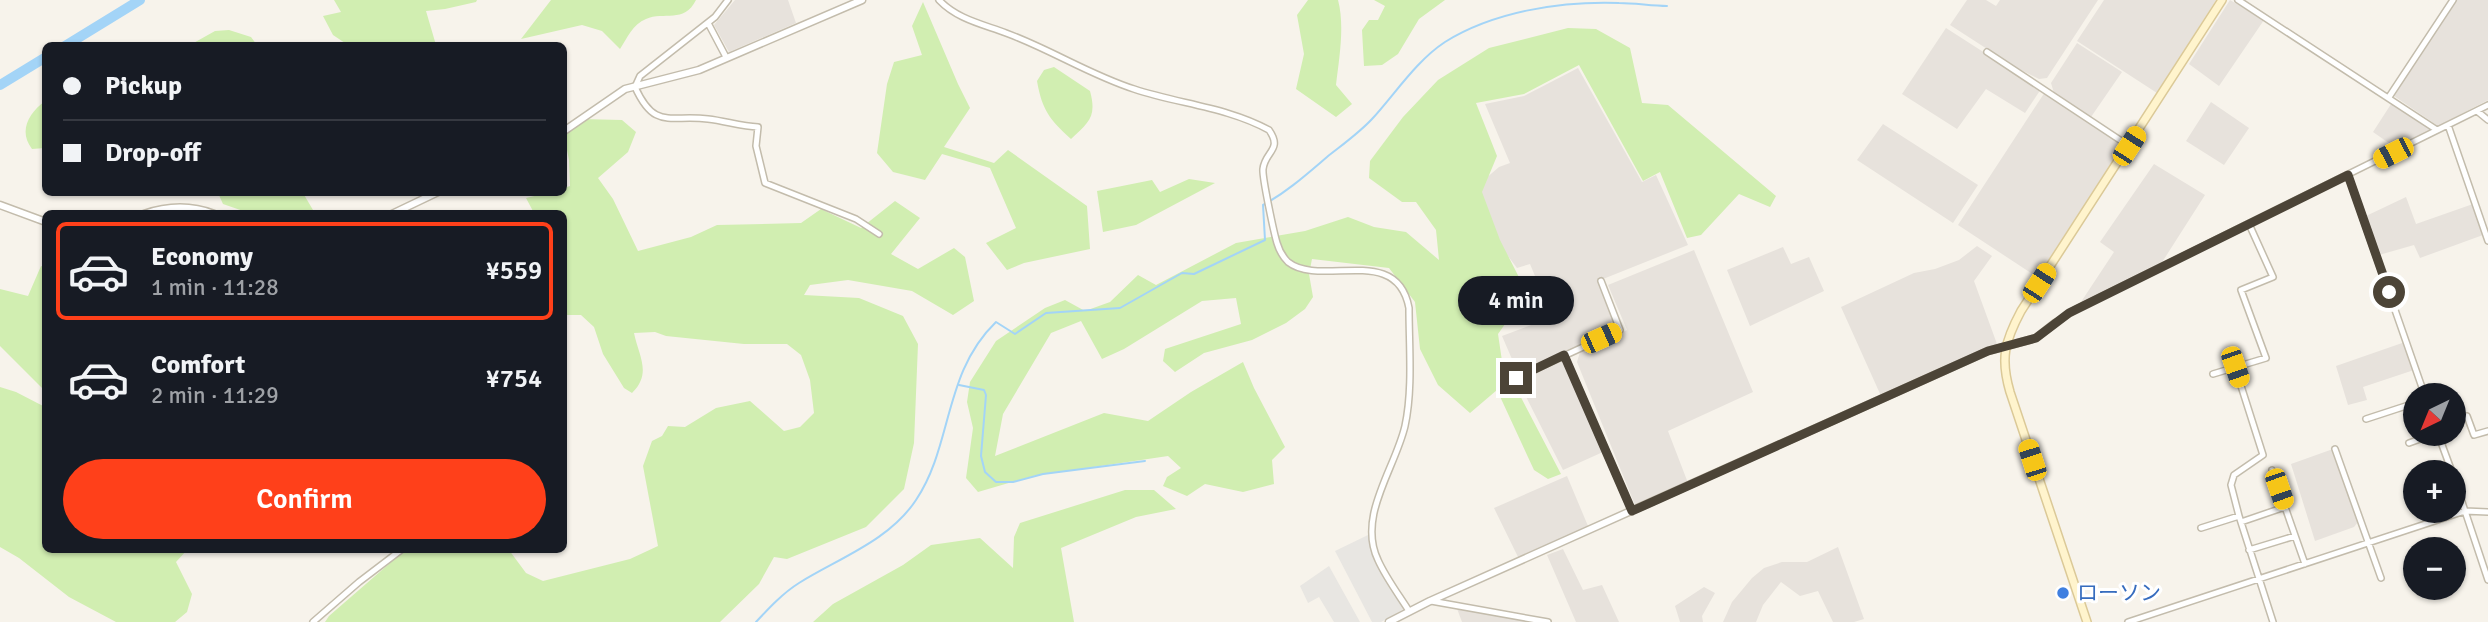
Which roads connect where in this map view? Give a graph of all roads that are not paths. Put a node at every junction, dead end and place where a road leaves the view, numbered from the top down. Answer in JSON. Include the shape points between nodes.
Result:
{"nodes":[{"id":1,"x":727,"y":0,"type":"edge"},
{"id":2,"x":862,"y":0,"type":"edge"},
{"id":3,"x":939,"y":0,"type":"edge"},
{"id":4,"x":2222,"y":0,"type":"edge"},
{"id":5,"x":2238,"y":0,"type":"edge"},
{"id":6,"x":2453,"y":0,"type":"edge"},
{"id":7,"x":850,"y":2,"type":"edge"},
{"id":8,"x":708,"y":23,"type":"junction"},
{"id":9,"x":1987,"y":52,"type":"dead end"},
{"id":10,"x":726,"y":57,"type":"junction"},
{"id":11,"x":635,"y":87,"type":"junction"},
{"id":12,"x":2389,"y":97,"type":"junction"},
{"id":13,"x":2488,"y":105,"type":"edge"},
{"id":14,"x":2477,"y":111,"type":"junction"},
{"id":15,"x":2488,"y":120,"type":"edge"},
{"id":16,"x":2448,"y":125,"type":"junction"},
{"id":17,"x":567,"y":129,"type":"edge"},
{"id":18,"x":2437,"y":130,"type":"junction"},
{"id":19,"x":2129,"y":146,"type":"junction"},
{"id":20,"x":2348,"y":175,"type":"junction"},
{"id":21,"x":430,"y":196,"type":"edge"},
{"id":22,"x":0,"y":205,"type":"edge"},
{"id":23,"x":159,"y":210,"type":"edge"},
{"id":24,"x":205,"y":210,"type":"edge"},
{"id":25,"x":400,"y":210,"type":"edge"},
{"id":26,"x":42,"y":221,"type":"edge"},
{"id":27,"x":2249,"y":224,"type":"junction"},
{"id":28,"x":879,"y":234,"type":"dead end"},
{"id":29,"x":2488,"y":241,"type":"edge"},
{"id":30,"x":1601,"y":281,"type":"dead end"},
{"id":31,"x":2055,"y":323,"type":"joint"},
{"id":32,"x":2005,"y":347,"type":"junction"},
{"id":33,"x":1564,"y":355,"type":"junction"},
{"id":34,"x":2235,"y":367,"type":"junction"},
{"id":35,"x":2213,"y":374,"type":"dead end"},
{"id":36,"x":1516,"y":378,"type":"dead end"},
{"id":37,"x":2420,"y":383,"type":"edge"},
{"id":38,"x":2403,"y":407,"type":"edge"},
{"id":39,"x":2466,"y":416,"type":"edge"},
{"id":40,"x":2366,"y":419,"type":"dead end"},
{"id":41,"x":2488,"y":431,"type":"edge"},
{"id":42,"x":2335,"y":449,"type":"dead end"},
{"id":43,"x":2272,"y":470,"type":"dead end"},
{"id":44,"x":2285,"y":507,"type":"junction"},
{"id":45,"x":1632,"y":511,"type":"junction"},
{"id":46,"x":2466,"y":511,"type":"edge"},
{"id":47,"x":2488,"y":512,"type":"edge"},
{"id":48,"x":2466,"y":514,"type":"edge"},
{"id":49,"x":2240,"y":519,"type":"junction"},
{"id":50,"x":2429,"y":523,"type":"edge"},
{"id":51,"x":2201,"y":528,"type":"dead end"},
{"id":52,"x":2295,"y":536,"type":"junction"},
{"id":53,"x":2368,"y":543,"type":"junction"},
{"id":54,"x":2249,"y":550,"type":"junction"},
{"id":55,"x":397,"y":553,"type":"edge"},
{"id":56,"x":2305,"y":564,"type":"junction"},
{"id":57,"x":2381,"y":578,"type":"dead end"},
{"id":58,"x":2258,"y":579,"type":"junction"},
{"id":59,"x":2488,"y":580,"type":"edge"},
{"id":60,"x":1430,"y":601,"type":"junction"},
{"id":61,"x":1409,"y":611,"type":"junction"},
{"id":62,"x":313,"y":622,"type":"edge"},
{"id":63,"x":1389,"y":622,"type":"edge"},
{"id":64,"x":1548,"y":622,"type":"edge"},
{"id":65,"x":2087,"y":622,"type":"edge"},
{"id":66,"x":2128,"y":622,"type":"edge"},
{"id":67,"x":2273,"y":622,"type":"edge"}],
"edges":[{"from":1,"to":8,"type":"street"},
{"from":2,"to":7,"type":"street"},
{"from":3,"to":61,"type":"street","via":[[968,20],[1006,32],[1113,81],[1221,111],[1269,130],[1274,148],[1263,168],[1277,244],[1284,258],[1305,269],[1374,271],[1401,289],[1409,308],[1408,405],[1371,533],[1378,560]]},
{"from":4,"to":19,"type":"main road"},
{"from":5,"to":12,"type":"street"},
{"from":6,"to":12,"type":"street"},
{"from":7,"to":10,"type":"street"},
{"from":8,"to":10,"type":"street"},
{"from":8,"to":11,"type":"street","via":[[658,60]]},
{"from":9,"to":19,"type":"street"},
{"from":10,"to":11,"type":"street","via":[[687,75]]},
{"from":11,"to":17,"type":"street","via":[[615,95]]},
{"from":11,"to":28,"type":"street","via":[[647,109],[662,117],[707,118],[758,127],[756,146],[765,183],[834,209]]},
{"from":12,"to":18,"type":"street"},
{"from":13,"to":14,"type":"street"},
{"from":14,"to":15,"type":"street"},
{"from":14,"to":16,"type":"street"},
{"from":16,"to":18,"type":"street"},
{"from":16,"to":29,"type":"street"},
{"from":18,"to":20,"type":"street"},
{"from":19,"to":32,"type":"main road","via":[[2021,311]]},
{"from":20,"to":27,"type":"street"},
{"from":20,"to":37,"type":"street"},
{"from":21,"to":25,"type":"street"},
{"from":22,"to":26,"type":"street"},
{"from":23,"to":24,"type":"street"},
{"from":27,"to":31,"type":"street"},
{"from":27,"to":34,"type":"street","via":[[2273,277],[2241,290],[2266,358]]},
{"from":30,"to":33,"type":"street","via":[[1620,330]]},
{"from":31,"to":32,"type":"street","via":[[2036,338]]},
{"from":32,"to":45,"type":"street"},
{"from":32,"to":65,"type":"main road","via":[[2005,376]]},
{"from":33,"to":36,"type":"street"},
{"from":33,"to":45,"type":"street"},
{"from":34,"to":35,"type":"street"},
{"from":34,"to":49,"type":"street","via":[[2263,454],[2234,475],[2231,485]]},
{"from":38,"to":40,"type":"street"},
{"from":39,"to":41,"type":"street","via":[[2474,435]]},
{"from":42,"to":53,"type":"street"},
{"from":43,"to":44,"type":"street"},
{"from":44,"to":49,"type":"street"},
{"from":44,"to":52,"type":"street"},
{"from":45,"to":60,"type":"street"},
{"from":46,"to":47,"type":"street"},
{"from":48,"to":59,"type":"street"},
{"from":49,"to":51,"type":"street"},
{"from":49,"to":54,"type":"street"},
{"from":50,"to":53,"type":"street"},
{"from":52,"to":54,"type":"street"},
{"from":52,"to":56,"type":"street"},
{"from":53,"to":56,"type":"street"},
{"from":53,"to":57,"type":"street"},
{"from":54,"to":58,"type":"street"},
{"from":55,"to":62,"type":"street"},
{"from":56,"to":58,"type":"street"},
{"from":58,"to":66,"type":"street"},
{"from":58,"to":67,"type":"street"},
{"from":60,"to":61,"type":"street"},
{"from":60,"to":64,"type":"street"},
{"from":61,"to":63,"type":"street"}]}
